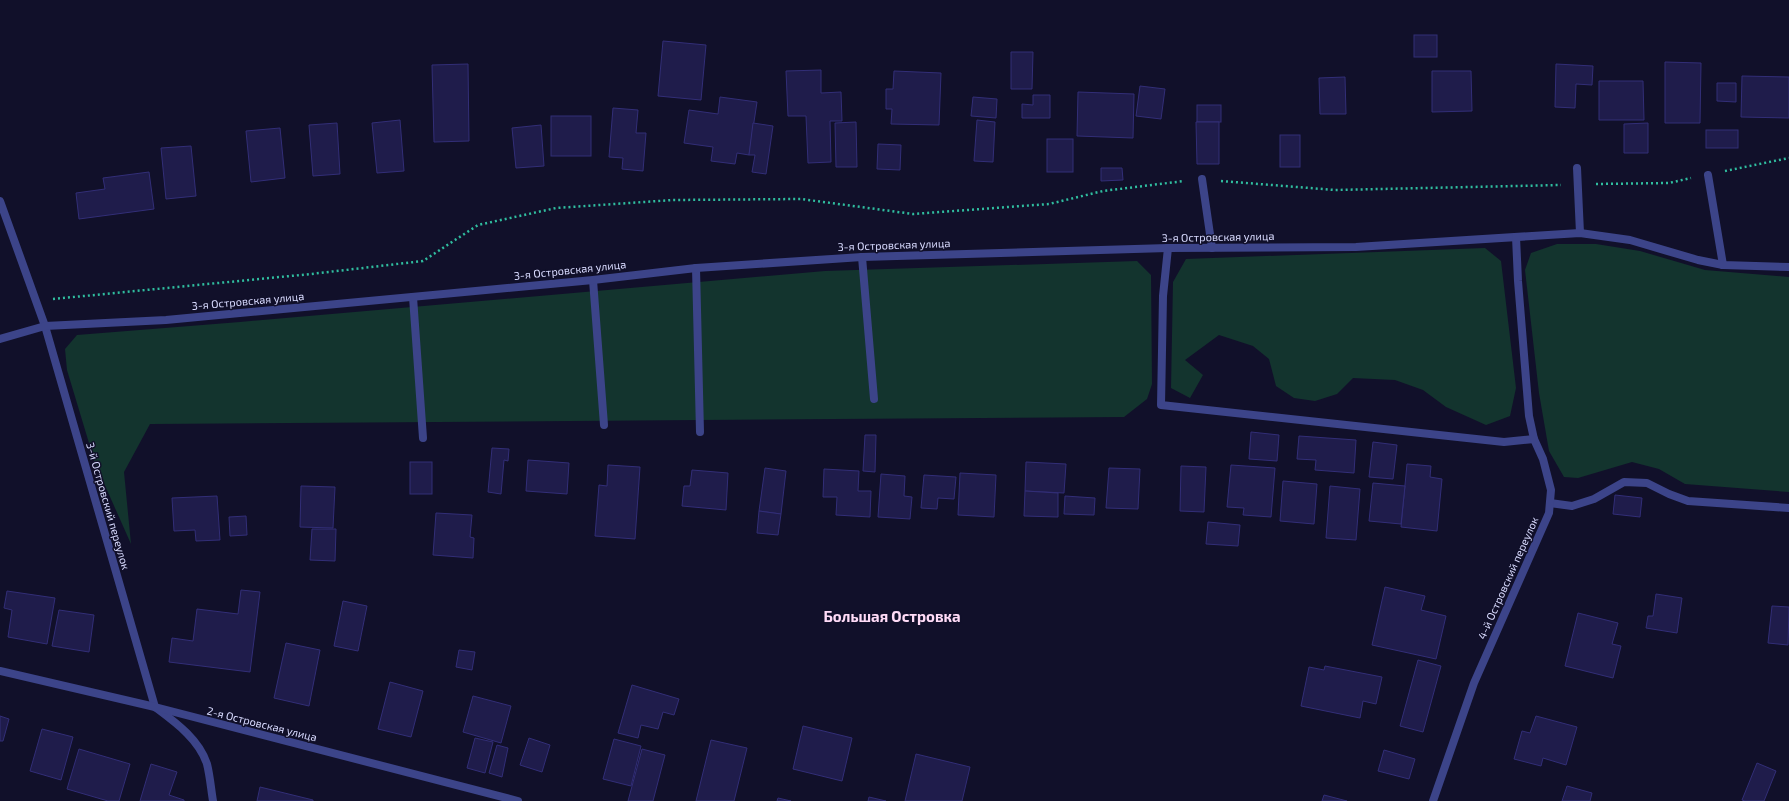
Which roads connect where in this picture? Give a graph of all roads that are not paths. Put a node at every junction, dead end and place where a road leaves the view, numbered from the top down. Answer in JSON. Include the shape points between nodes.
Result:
{"nodes":[{"id":1,"x":1577,"y":168,"type":"dead end"},
{"id":2,"x":1708,"y":175,"type":"road end"},
{"id":3,"x":1202,"y":179,"type":"road end"},
{"id":4,"x":0,"y":201,"type":"edge"},
{"id":5,"x":1580,"y":233,"type":"junction"},
{"id":6,"x":1516,"y":237,"type":"junction"},
{"id":7,"x":1168,"y":248,"type":"junction"},
{"id":8,"x":1212,"y":248,"type":"junction"},
{"id":9,"x":862,"y":257,"type":"junction"},
{"id":10,"x":1723,"y":265,"type":"junction"},
{"id":11,"x":1789,"y":267,"type":"edge"},
{"id":12,"x":696,"y":268,"type":"junction"},
{"id":13,"x":593,"y":280,"type":"junction"},
{"id":14,"x":413,"y":297,"type":"junction"},
{"id":15,"x":45,"y":326,"type":"junction"},
{"id":16,"x":0,"y":339,"type":"edge"},
{"id":17,"x":874,"y":399,"type":"dead end"},
{"id":18,"x":604,"y":426,"type":"dead end"},
{"id":19,"x":700,"y":432,"type":"dead end"},
{"id":20,"x":424,"y":438,"type":"dead end"},
{"id":21,"x":1534,"y":439,"type":"junction"},
{"id":22,"x":1550,"y":503,"type":"junction"},
{"id":23,"x":1789,"y":508,"type":"edge"},
{"id":24,"x":0,"y":671,"type":"edge"},
{"id":25,"x":155,"y":707,"type":"junction"},
{"id":26,"x":213,"y":801,"type":"edge"},
{"id":27,"x":518,"y":801,"type":"edge"},
{"id":28,"x":1433,"y":801,"type":"edge"}],
"edges":[{"from":1,"to":5,"type":"street"},
{"from":2,"to":10,"type":"street"},
{"from":3,"to":8,"type":"street"},
{"from":4,"to":15,"type":"street","name":"3-й Островский переулок"},
{"from":5,"to":6,"type":"street","name":"3-я Островская улица"},
{"from":5,"to":10,"type":"street","name":"3-я Островская улица","via":[[1630,240]]},
{"from":6,"to":8,"type":"street","name":"3-я Островская улица","via":[[1356,247]]},
{"from":6,"to":21,"type":"street","name":"4-й Островский переулок","via":[[1529,416]]},
{"from":7,"to":8,"type":"street","name":"3-я Островская улица"},
{"from":7,"to":9,"type":"street","name":"3-я Островская улица"},
{"from":7,"to":21,"type":"street","via":[[1163,296],[1162,406],[1504,442]]},
{"from":9,"to":12,"type":"street","name":"3-я Островская улица"},
{"from":9,"to":17,"type":"street"},
{"from":10,"to":11,"type":"street","name":"3-я Островская улица"},
{"from":12,"to":13,"type":"street","name":"3-я Островская улица"},
{"from":12,"to":19,"type":"street"},
{"from":13,"to":14,"type":"street","name":"3-я Островская улица"},
{"from":13,"to":18,"type":"street"},
{"from":14,"to":15,"type":"street","name":"3-я Островская улица","via":[[166,320]]},
{"from":14,"to":20,"type":"street"},
{"from":15,"to":16,"type":"street","name":"3-я Островская улица"},
{"from":15,"to":25,"type":"street","name":"3-й Островский переулок"},
{"from":21,"to":22,"type":"street","name":"4-й Островский переулок","via":[[1543,459],[1551,490]]},
{"from":22,"to":23,"type":"street","via":[[1572,506],[1594,499],[1624,482],[1647,483],[1688,501]]},
{"from":22,"to":28,"type":"street","name":"4-й Островский переулок","via":[[1549,513],[1474,683]]},
{"from":24,"to":25,"type":"street","name":"2-я Островская улица"},
{"from":25,"to":26,"type":"street","via":[[178,723],[192,738],[207,763]]},
{"from":25,"to":27,"type":"street","name":"2-я Островская улица"}]}
